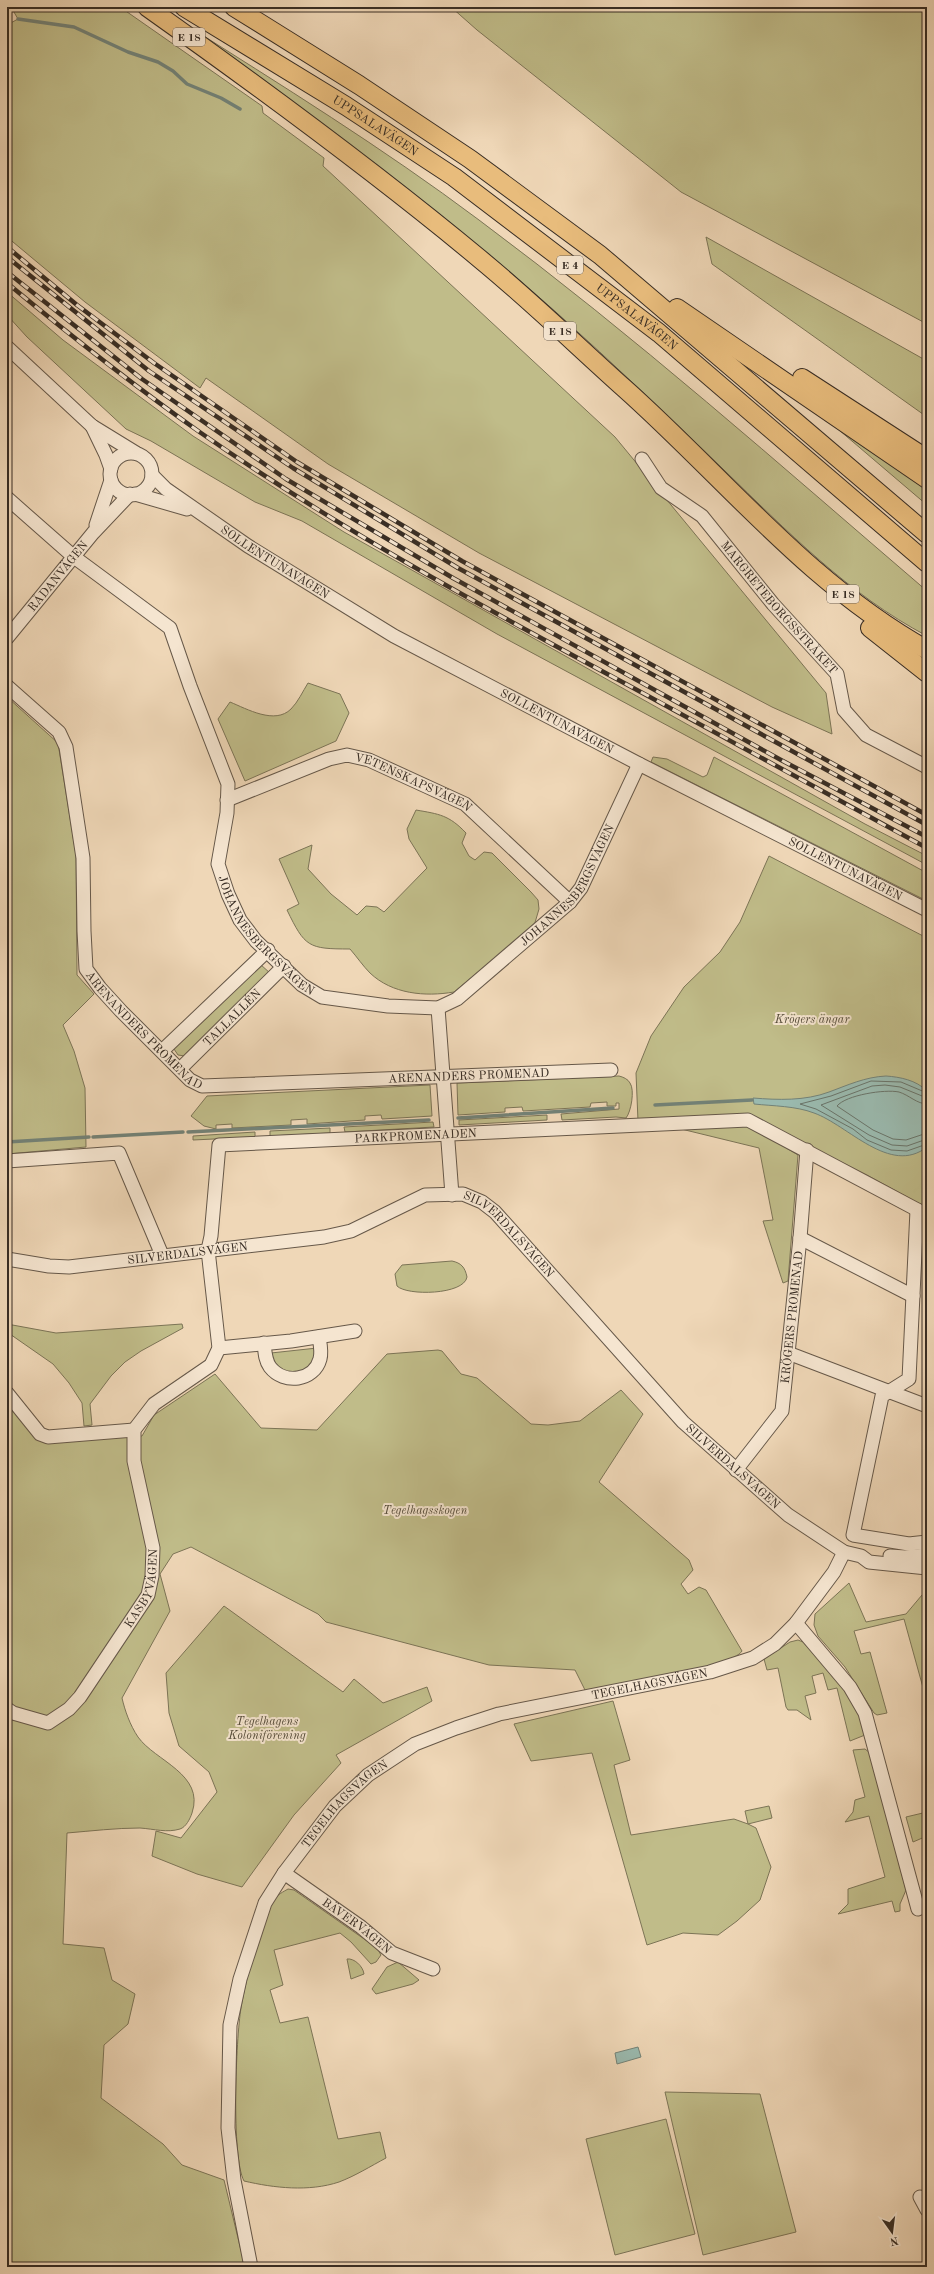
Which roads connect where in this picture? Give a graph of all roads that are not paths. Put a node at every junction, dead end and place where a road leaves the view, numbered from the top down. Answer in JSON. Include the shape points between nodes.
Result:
{"nodes":[{"id":1,"x":147,"y":7,"type":"edge"},
{"id":2,"x":184,"y":7,"type":"edge"},
{"id":3,"x":234,"y":7,"type":"edge"},
{"id":4,"x":600,"y":255,"type":"junction"},
{"id":5,"x":7,"y":347,"type":"edge"},
{"id":6,"x":92,"y":426,"type":"junction"},
{"id":7,"x":136,"y":454,"type":"junction"},
{"id":8,"x":642,"y":459,"type":"dead end"},
{"id":9,"x":927,"y":459,"type":"edge"},
{"id":10,"x":111,"y":474,"type":"junction"},
{"id":11,"x":152,"y":475,"type":"junction"},
{"id":12,"x":927,"y":479,"type":"edge"},
{"id":13,"x":132,"y":494,"type":"junction"},
{"id":14,"x":7,"y":498,"type":"edge"},
{"id":15,"x":199,"y":512,"type":"junction"},
{"id":16,"x":767,"y":527,"type":"junction"},
{"id":17,"x":93,"y":533,"type":"junction"},
{"id":18,"x":927,"y":534,"type":"edge"},
{"id":19,"x":74,"y":557,"type":"junction"},
{"id":20,"x":927,"y":563,"type":"edge"},
{"id":21,"x":7,"y":638,"type":"edge"},
{"id":22,"x":927,"y":650,"type":"edge"},
{"id":23,"x":927,"y":673,"type":"edge"},
{"id":24,"x":7,"y":686,"type":"edge"},
{"id":25,"x":639,"y":764,"type":"junction"},
{"id":26,"x":927,"y":767,"type":"edge"},
{"id":27,"x":227,"y":800,"type":"junction"},
{"id":28,"x":570,"y":902,"type":"junction"},
{"id":29,"x":927,"y":910,"type":"edge"},
{"id":30,"x":268,"y":950,"type":"junction"},
{"id":31,"x":284,"y":966,"type":"junction"},
{"id":32,"x":438,"y":1008,"type":"junction"},
{"id":33,"x":162,"y":1051,"type":"junction"},
{"id":34,"x":180,"y":1069,"type":"junction"},
{"id":35,"x":611,"y":1070,"type":"dead end"},
{"id":36,"x":444,"y":1077,"type":"junction"},
{"id":37,"x":447,"y":1133,"type":"junction"},
{"id":38,"x":807,"y":1150,"type":"junction"},
{"id":39,"x":7,"y":1162,"type":"edge"},
{"id":40,"x":452,"y":1195,"type":"junction"},
{"id":41,"x":922,"y":1212,"type":"edge"},
{"id":42,"x":800,"y":1238,"type":"junction"},
{"id":43,"x":208,"y":1250,"type":"junction"},
{"id":44,"x":162,"y":1255,"type":"junction"},
{"id":45,"x":7,"y":1259,"type":"edge"},
{"id":46,"x":913,"y":1296,"type":"junction"},
{"id":47,"x":355,"y":1331,"type":"dead end"},
{"id":48,"x":319,"y":1337,"type":"junction"},
{"id":49,"x":264,"y":1343,"type":"junction"},
{"id":50,"x":219,"y":1348,"type":"junction"},
{"id":51,"x":788,"y":1353,"type":"junction"},
{"id":52,"x":888,"y":1390,"type":"junction"},
{"id":53,"x":7,"y":1394,"type":"edge"},
{"id":54,"x":927,"y":1406,"type":"edge"},
{"id":55,"x":134,"y":1430,"type":"junction"},
{"id":56,"x":736,"y":1470,"type":"junction"},
{"id":57,"x":927,"y":1542,"type":"edge"},
{"id":58,"x":844,"y":1552,"type":"junction"},
{"id":59,"x":927,"y":1555,"type":"edge"},
{"id":60,"x":861,"y":1556,"type":"junction"},
{"id":61,"x":927,"y":1568,"type":"edge"},
{"id":62,"x":796,"y":1623,"type":"junction"},
{"id":63,"x":7,"y":1709,"type":"edge"},
{"id":64,"x":284,"y":1873,"type":"junction"},
{"id":65,"x":918,"y":1909,"type":"dead end"},
{"id":66,"x":433,"y":1969,"type":"dead end"},
{"id":67,"x":920,"y":2197,"type":"dead end"},
{"id":68,"x":927,"y":2210,"type":"edge"},
{"id":69,"x":251,"y":2267,"type":"edge"}],
"edges":[{"from":1,"to":16,"type":"highway","number":"E 18","via":[[371,172],[483,261],[632,394]]},
{"from":2,"to":20,"type":"highway","name":"UPPSALAVÄGEN","number":"E 4","via":[[346,106],[454,177],[659,333]]},
{"from":3,"to":4,"type":"highway","name":"UPPSALAVÄGEN","number":"E 4","via":[[359,85],[470,159]]},
{"from":4,"to":9,"type":"highway","via":[[790,370]]},
{"from":4,"to":12,"type":"highway"},
{"from":4,"to":18,"type":"highway","name":"UPPSALAVÄGEN","number":"E 4"},
{"from":5,"to":6,"type":"street"},
{"from":6,"to":7,"type":"street"},
{"from":6,"to":10,"type":"street"},
{"from":7,"to":10,"type":"street","via":[[119,457]]},
{"from":7,"to":11,"type":"street","via":[[143,456],[150,464]]},
{"from":8,"to":26,"type":"street","name":"MARGRETEBORGSSTRÅKET","via":[[661,488],[702,516],[773,604],[837,674],[844,710],[866,735]]},
{"from":10,"to":13,"type":"street","via":[[121,492]]},
{"from":10,"to":17,"type":"street","name":"RÅDANVÄGEN"},
{"from":11,"to":13,"type":"street","via":[[146,488]]},
{"from":11,"to":15,"type":"street","name":"SOLLENTUNAVÄGEN","via":[[166,489]]},
{"from":13,"to":15,"type":"street","name":"SOLLENTUNAVÄGEN"},
{"from":13,"to":17,"type":"street","name":"RÅDANVÄGEN"},
{"from":14,"to":19,"type":"street","name":"JOHANNESBERGSVÄGEN"},
{"from":15,"to":25,"type":"street","name":"SOLLENTUNAVÄGEN","via":[[248,546],[394,636]]},
{"from":16,"to":22,"type":"highway","number":"E 18","via":[[858,607]]},
{"from":16,"to":23,"type":"highway","via":[[832,597]]},
{"from":17,"to":19,"type":"street","name":"RÅDANVÄGEN"},
{"from":19,"to":21,"type":"street","name":"RÅDANVÄGEN"},
{"from":19,"to":27,"type":"street","name":"JOHANNESBERGSVÄGEN","via":[[170,628],[228,784]]},
{"from":24,"to":33,"type":"street","name":"ARENANDERS PROMENAD","via":[[59,732],[66,747],[83,858],[86,969],[100,988]]},
{"from":25,"to":28,"type":"street","name":"JOHANNESBERGSVÄGEN","via":[[581,888]]},
{"from":25,"to":29,"type":"street","name":"SOLLENTUNAVÄGEN"},
{"from":27,"to":28,"type":"street","name":"VETENSKAPSVÄGEN","via":[[329,759],[347,755],[369,760],[465,804]]},
{"from":27,"to":30,"type":"street","name":"JOHANNESBERGSVÄGEN","via":[[218,864],[240,920],[256,941]]},
{"from":28,"to":32,"type":"street","name":"JOHANNESBERGSVÄGEN","via":[[456,999]]},
{"from":30,"to":31,"type":"street","name":"JOHANNESBERGSVÄGEN"},
{"from":30,"to":33,"type":"street","name":"TALLALLÉN"},
{"from":31,"to":32,"type":"street","name":"JOHANNESBERGSVÄGEN","via":[[302,984],[322,997],[388,1006]]},
{"from":31,"to":34,"type":"street","name":"TALLALLÉN"},
{"from":32,"to":36,"type":"street"},
{"from":33,"to":34,"type":"street","name":"ARENANDERS PROMENAD"},
{"from":34,"to":36,"type":"street","name":"ARENANDERS PROMENAD","via":[[190,1080],[202,1086]]},
{"from":35,"to":36,"type":"street","name":"ARENANDERS PROMENAD"},
{"from":36,"to":37,"type":"street"},
{"from":37,"to":38,"type":"street","name":"PARKPROMENADEN","via":[[748,1120]]},
{"from":37,"to":40,"type":"street"},
{"from":37,"to":43,"type":"street","name":"PARKPROMENADEN","via":[[219,1144]]},
{"from":38,"to":41,"type":"street","name":"PARKPROMENADEN"},
{"from":38,"to":42,"type":"street","name":"KRÖGERS PROMENAD"},
{"from":39,"to":44,"type":"street","via":[[119,1153]]},
{"from":40,"to":43,"type":"street","name":"SILVERDALSVÄGEN","via":[[425,1195],[339,1235]]},
{"from":40,"to":56,"type":"street","name":"SILVERDALSVÄGEN","via":[[463,1194],[482,1202],[495,1212],[683,1422]]},
{"from":41,"to":46,"type":"street"},
{"from":42,"to":46,"type":"street"},
{"from":42,"to":51,"type":"street","name":"KRÖGERS PROMENAD"},
{"from":43,"to":44,"type":"street","name":"SILVERDALSVÄGEN"},
{"from":43,"to":50,"type":"street"},
{"from":44,"to":45,"type":"street","name":"SILVERDALSVÄGEN","via":[[69,1267]]},
{"from":46,"to":52,"type":"street","via":[[909,1379]]},
{"from":47,"to":48,"type":"street"},
{"from":48,"to":49,"type":"street"},
{"from":48,"to":49,"type":"street","via":[[320,1359],[313,1370],[300,1378],[289,1378],[274,1370],[267,1361]]},
{"from":49,"to":50,"type":"street"},
{"from":50,"to":55,"type":"street","via":[[211,1365],[154,1404]]},
{"from":51,"to":52,"type":"street"},
{"from":51,"to":56,"type":"street","name":"KRÖGERS PROMENAD","via":[[782,1411]]},
{"from":52,"to":54,"type":"street"},
{"from":52,"to":57,"type":"street","via":[[882,1396],[853,1535],[909,1544]]},
{"from":53,"to":55,"type":"street","via":[[40,1434],[48,1437]]},
{"from":55,"to":63,"type":"street","name":"KASBYVÄGEN","via":[[134,1460],[153,1548],[148,1595],[80,1697],[69,1709],[48,1723]]},
{"from":56,"to":58,"type":"street","name":"SILVERDALSVÄGEN","via":[[788,1515]]},
{"from":58,"to":60,"type":"street","name":"SILVERDALSVÄGEN"},
{"from":58,"to":62,"type":"street","name":"TEGELHAGSVÄGEN","via":[[834,1572]]},
{"from":59,"to":60,"type":"street","name":"SILVERDALSVÄGEN"},
{"from":60,"to":61,"type":"street","name":"SILVERDALSVÄGEN","via":[[869,1562]]},
{"from":62,"to":64,"type":"street","name":"TEGELHAGSVÄGEN","via":[[775,1644],[753,1658],[710,1672],[499,1714],[415,1744],[368,1775],[334,1806]]},
{"from":62,"to":65,"type":"street","via":[[850,1687],[865,1713]]},
{"from":64,"to":66,"type":"street","name":"BÄVERVÄGEN","via":[[361,1927],[392,1953]]},
{"from":64,"to":69,"type":"street","name":"TEGELHAGSVÄGEN","via":[[265,1903],[240,1979],[230,2025],[228,2128],[234,2180]]},
{"from":67,"to":68,"type":"street"}]}
